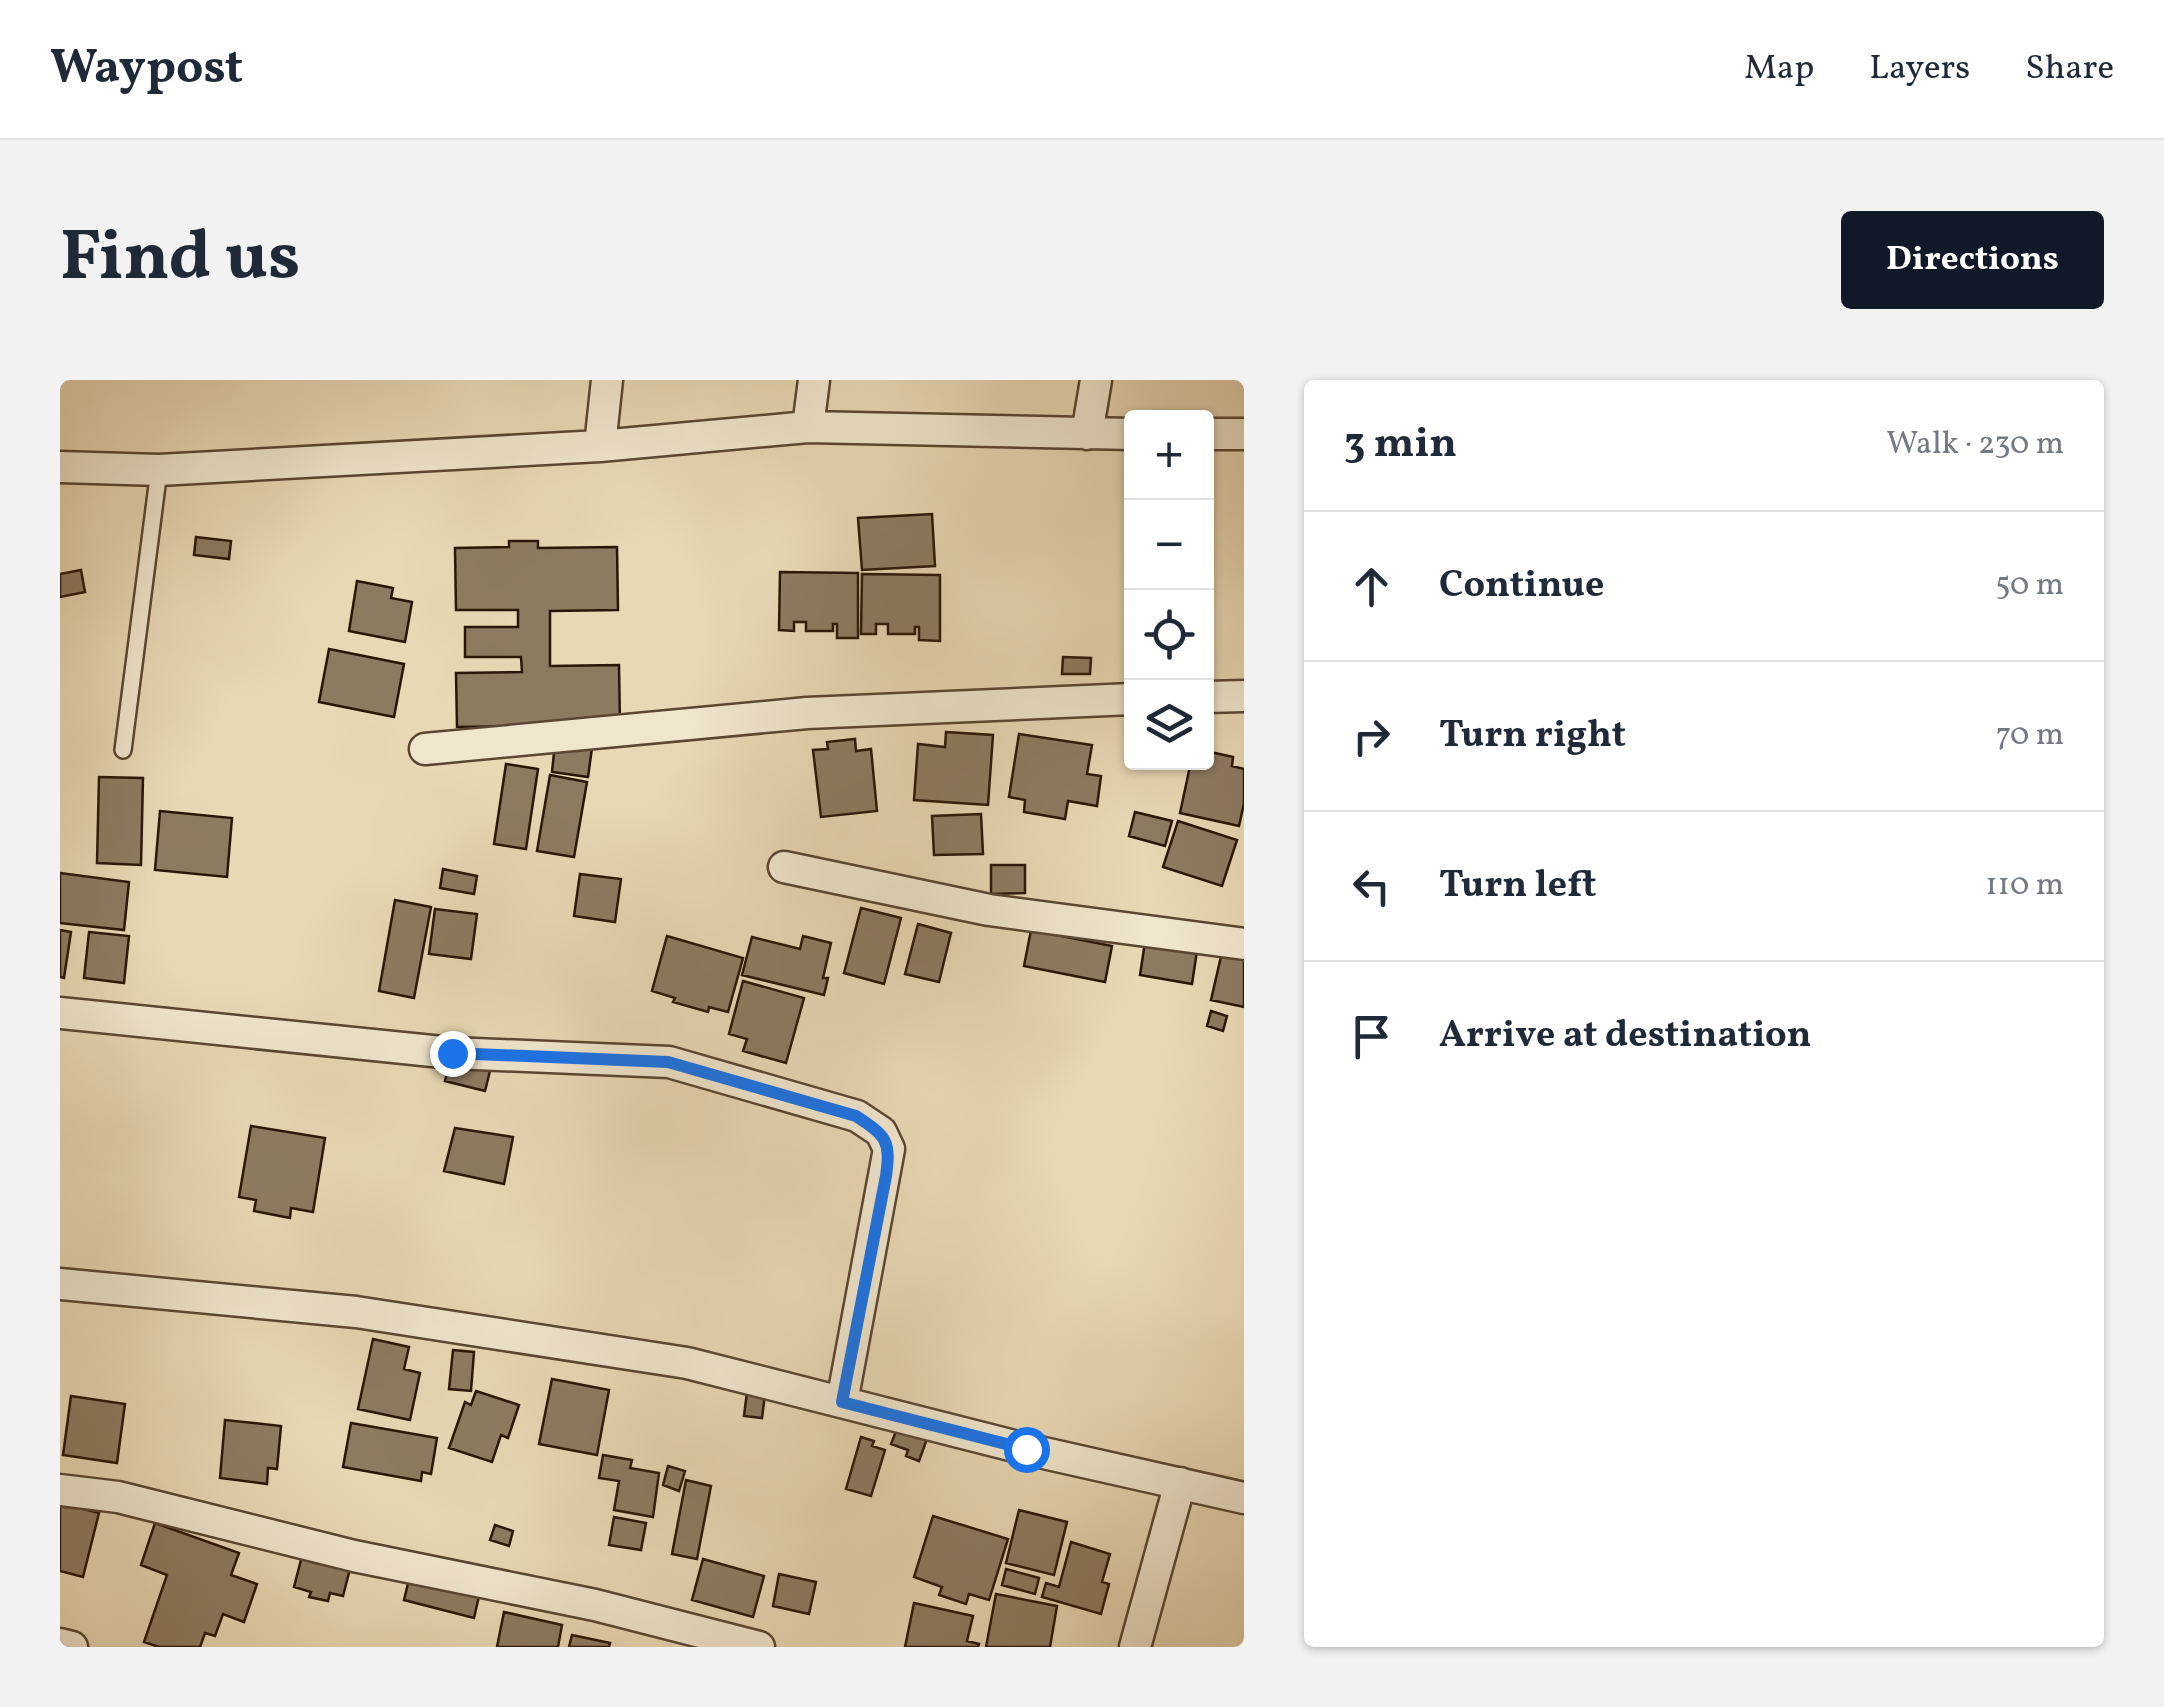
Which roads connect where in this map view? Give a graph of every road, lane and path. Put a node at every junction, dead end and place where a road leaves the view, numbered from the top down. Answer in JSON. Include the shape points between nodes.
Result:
{"nodes":[{"id":1,"x":607,"y":380,"type":"edge"},
{"id":2,"x":814,"y":380,"type":"edge"},
{"id":3,"x":1096,"y":380,"type":"edge"},
{"id":4,"x":808,"y":428,"type":"junction"},
{"id":5,"x":1087,"y":434,"type":"junction"},
{"id":6,"x":1124,"y":434,"type":"edge"},
{"id":7,"x":1214,"y":434,"type":"edge"},
{"id":8,"x":1244,"y":434,"type":"edge"},
{"id":9,"x":600,"y":446,"type":"junction"},
{"id":10,"x":60,"y":467,"type":"edge"},
{"id":11,"x":159,"y":470,"type":"junction"},
{"id":12,"x":1244,"y":696,"type":"edge"},
{"id":13,"x":1214,"y":697,"type":"edge"},
{"id":14,"x":1124,"y":699,"type":"edge"},
{"id":15,"x":425,"y":748,"type":"dead end"},
{"id":16,"x":124,"y":750,"type":"dead end"},
{"id":17,"x":784,"y":867,"type":"dead end"},
{"id":18,"x":1244,"y":944,"type":"edge"},
{"id":19,"x":60,"y":1012,"type":"edge"},
{"id":20,"x":60,"y":1284,"type":"edge"},
{"id":21,"x":842,"y":1402,"type":"junction"},
{"id":22,"x":1180,"y":1483,"type":"junction"},
{"id":23,"x":60,"y":1490,"type":"edge"},
{"id":24,"x":1244,"y":1498,"type":"edge"},
{"id":25,"x":60,"y":1644,"type":"edge"},
{"id":26,"x":72,"y":1647,"type":"edge"},
{"id":27,"x":759,"y":1647,"type":"edge"},
{"id":28,"x":1135,"y":1647,"type":"edge"}],
"edges":[{"from":1,"to":9,"type":"street"},
{"from":2,"to":4,"type":"street"},
{"from":3,"to":5,"type":"street"},
{"from":4,"to":5,"type":"street"},
{"from":4,"to":9,"type":"street"},
{"from":5,"to":6,"type":"street"},
{"from":7,"to":8,"type":"street"},
{"from":9,"to":11,"type":"street"},
{"from":10,"to":11,"type":"street"},
{"from":11,"to":16,"type":"lane"},
{"from":12,"to":13,"type":"street"},
{"from":14,"to":15,"type":"street","via":[[807,713]]},
{"from":17,"to":18,"type":"street","via":[[989,910]]},
{"from":19,"to":21,"type":"street","via":[[452,1053],[668,1062],[856,1116],[881,1132],[889,1149]]},
{"from":20,"to":21,"type":"street","via":[[395,1318],[688,1362]]},
{"from":21,"to":22,"type":"street"},
{"from":22,"to":24,"type":"street"},
{"from":22,"to":28,"type":"street"},
{"from":23,"to":27,"type":"street","via":[[118,1497]]},
{"from":25,"to":26,"type":"street"}]}
